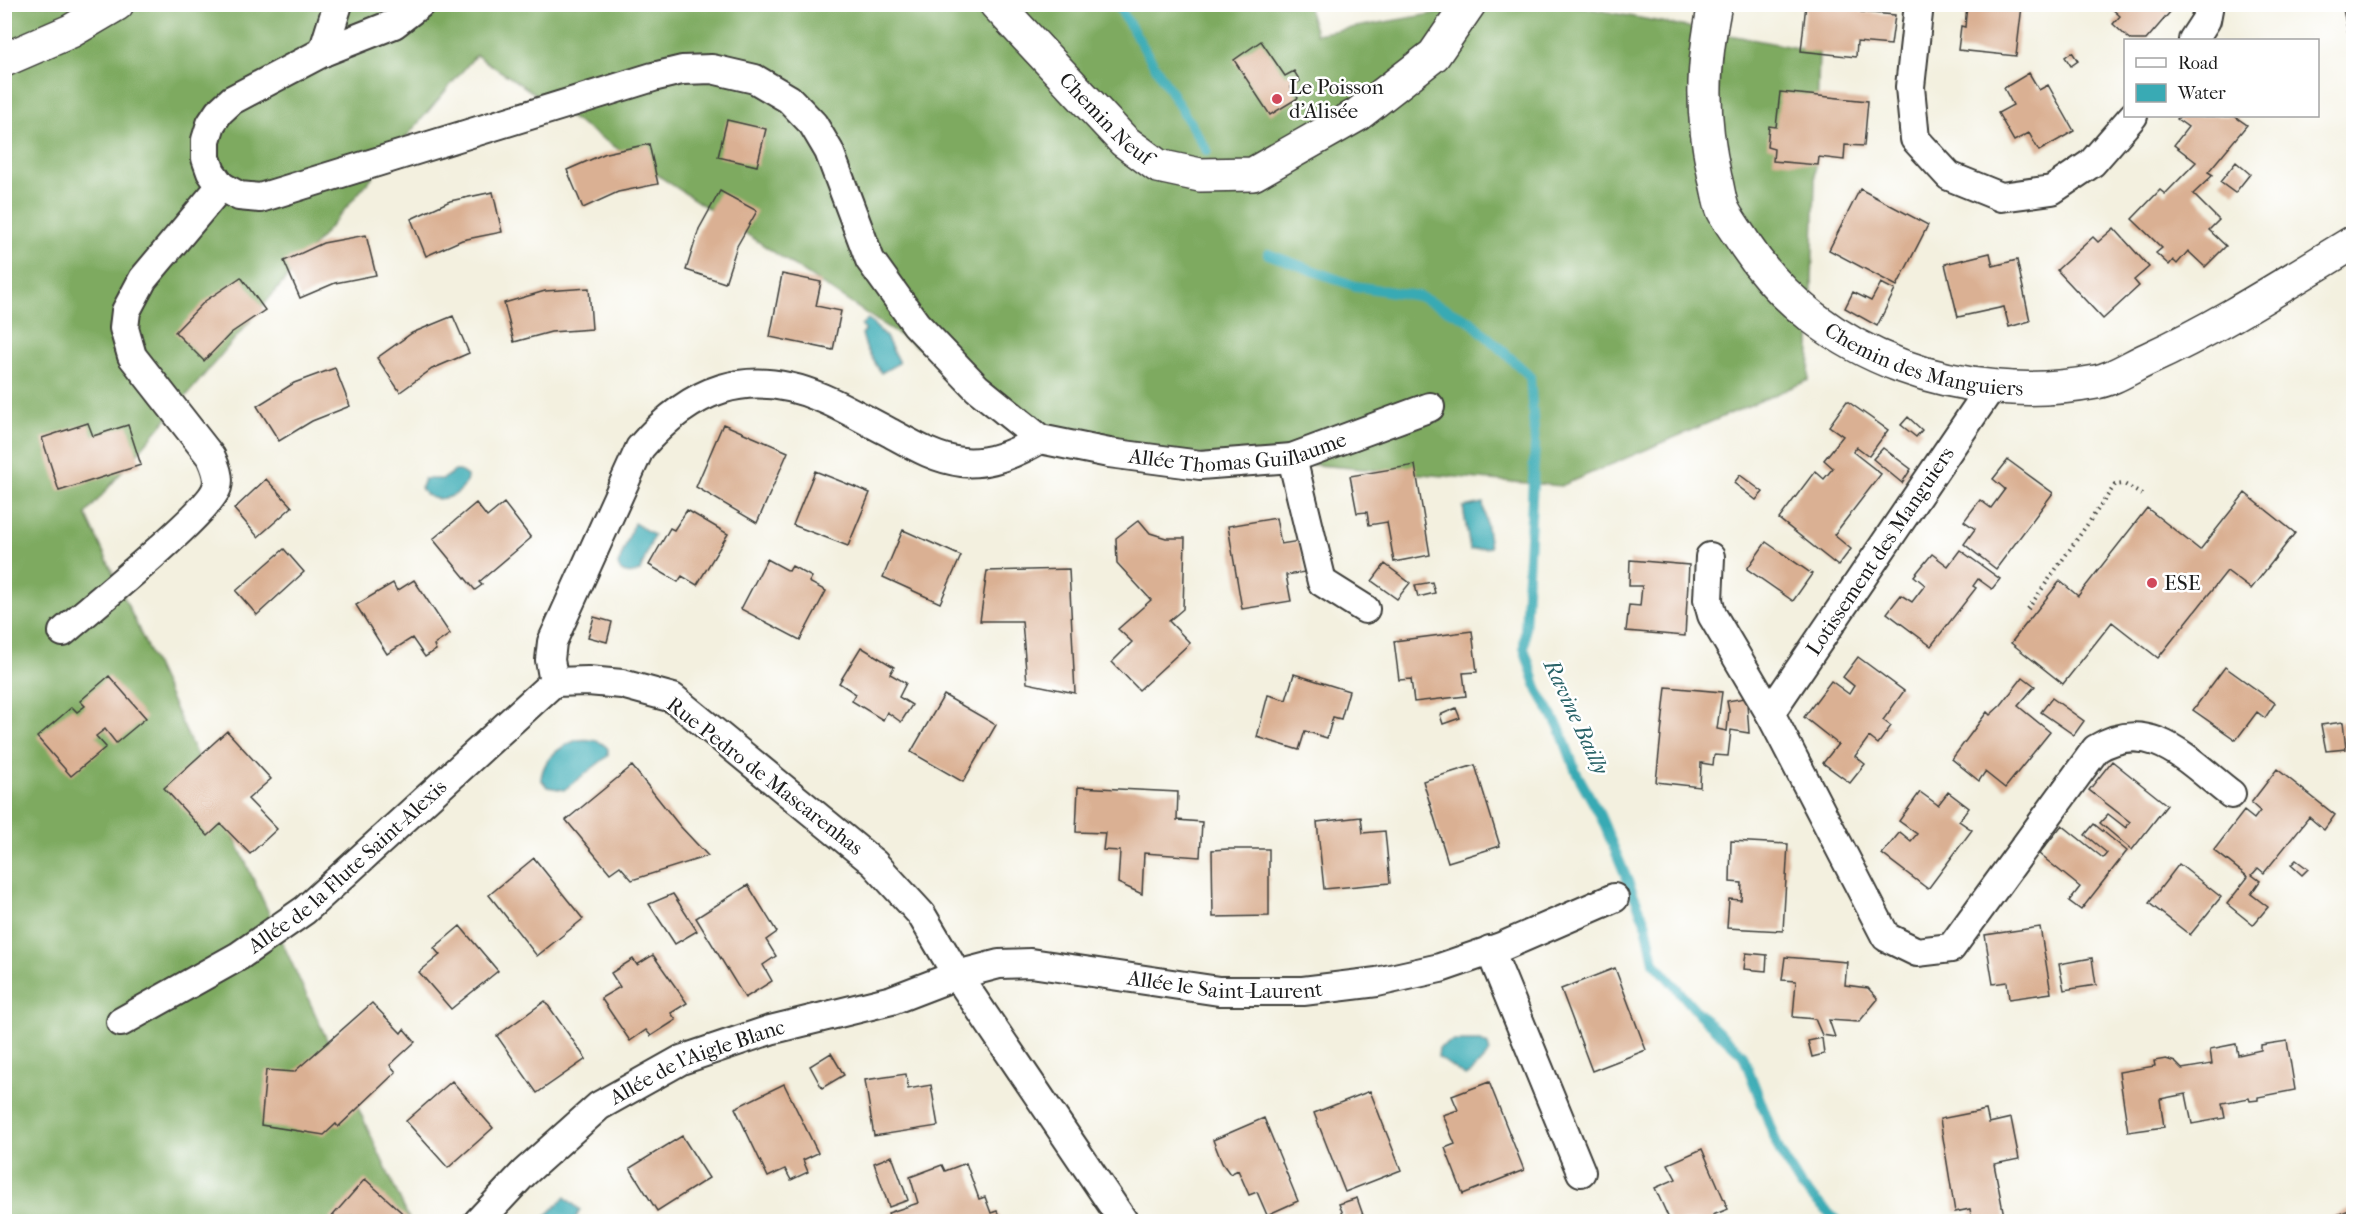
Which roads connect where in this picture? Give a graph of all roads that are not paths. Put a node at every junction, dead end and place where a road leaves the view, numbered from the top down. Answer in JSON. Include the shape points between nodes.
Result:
{"nodes":[{"id":1,"x":117,"y":4,"type":"edge"},
{"id":2,"x":338,"y":4,"type":"edge"},
{"id":3,"x":420,"y":4,"type":"edge"},
{"id":4,"x":996,"y":4,"type":"edge"},
{"id":5,"x":1469,"y":4,"type":"edge"},
{"id":6,"x":1715,"y":4,"type":"edge"},
{"id":7,"x":1920,"y":4,"type":"edge"},
{"id":8,"x":2209,"y":4,"type":"edge"},
{"id":9,"x":2194,"y":39,"type":"edge"},
{"id":10,"x":323,"y":52,"type":"junction"},
{"id":11,"x":4,"y":60,"type":"edge"},
{"id":12,"x":2132,"y":117,"type":"edge"},
{"id":13,"x":221,"y":186,"type":"junction"},
{"id":14,"x":2354,"y":242,"type":"edge"},
{"id":15,"x":1990,"y":389,"type":"junction"},
{"id":16,"x":1430,"y":407,"type":"dead end"},
{"id":17,"x":1040,"y":439,"type":"junction"},
{"id":18,"x":1292,"y":458,"type":"junction"},
{"id":19,"x":1710,"y":557,"type":"dead end"},
{"id":20,"x":1365,"y":609,"type":"dead end"},
{"id":21,"x":63,"y":632,"type":"dead end"},
{"id":22,"x":554,"y":682,"type":"junction"},
{"id":23,"x":1770,"y":713,"type":"junction"},
{"id":24,"x":2231,"y":794,"type":"dead end"},
{"id":25,"x":1614,"y":898,"type":"dead end"},
{"id":26,"x":1490,"y":950,"type":"junction"},
{"id":27,"x":957,"y":975,"type":"junction"},
{"id":28,"x":121,"y":1022,"type":"dead end"},
{"id":29,"x":1581,"y":1172,"type":"dead end"},
{"id":30,"x":478,"y":1221,"type":"edge"},
{"id":31,"x":1124,"y":1221,"type":"edge"}],
"edges":[{"from":1,"to":11,"type":"street","via":[[71,31]]},
{"from":2,"to":10,"type":"street"},
{"from":3,"to":10,"type":"street","via":[[394,24]]},
{"from":4,"to":5,"type":"street","name":"Chemin Neuf","via":[[1124,141],[1158,166],[1200,175],[1253,174],[1357,115],[1434,55]]},
{"from":6,"to":15,"type":"street","name":"Chemin des Manguiers","via":[[1703,99],[1711,158],[1723,210],[1760,266],[1803,312],[1857,346],[1898,366]]},
{"from":7,"to":12,"type":"street","via":[[1910,87],[1915,139],[1949,176],[2001,197],[2052,190],[2092,163]]},
{"from":8,"to":9,"type":"street","via":[[2206,20]]},
{"from":10,"to":13,"type":"street","via":[[232,100],[219,112],[206,141],[206,158]]},
{"from":13,"to":17,"type":"street","via":[[239,196],[260,198],[682,70],[712,69],[755,79],[789,99],[813,124],[829,151],[870,260],[916,324],[977,388]]},
{"from":13,"to":21,"type":"street","via":[[143,279],[126,311],[124,328],[132,356],[211,456],[218,486],[200,512]]},
{"from":14,"to":15,"type":"street","name":"Chemin des Manguiers","via":[[2204,333],[2098,382]]},
{"from":15,"to":23,"type":"street","name":"Lotissement des Manguiers"},
{"from":16,"to":18,"type":"street","name":"Allée Thomas Guillaume"},
{"from":17,"to":18,"type":"street","name":"Allée Thomas Guillaume","via":[[1200,465]]},
{"from":17,"to":22,"type":"street","via":[[1016,454],[965,463],[938,457],[820,397],[774,384],[727,385],[687,404],[661,424],[640,448],[552,642]]},
{"from":18,"to":20,"type":"street","via":[[1322,582]]},
{"from":19,"to":23,"type":"street","via":[[1708,600],[1712,615]]},
{"from":22,"to":27,"type":"street","name":"Rue Pedro de Mascarenhas","via":[[622,684],[674,698],[874,862],[921,914]]},
{"from":22,"to":28,"type":"street","name":"Allée de la Flute Saint-Alexis","via":[[305,910],[239,956]]},
{"from":23,"to":24,"type":"street","via":[[1886,937],[1917,952],[1951,948],[2096,749],[2111,740],[2144,736],[2159,740]]},
{"from":25,"to":26,"type":"street","name":"Allée le Saint-Laurent"},
{"from":26,"to":27,"type":"street","name":"Allée le Saint-Laurent","via":[[1440,968],[1377,982],[1303,991],[1220,991],[1031,963],[999,964]]},
{"from":26,"to":29,"type":"street"},
{"from":27,"to":30,"type":"street","name":"Allée de l'Aigle Blanc","via":[[892,1000],[770,1030],[681,1060],[599,1106],[524,1173]]},
{"from":27,"to":31,"type":"street","name":"Rue Pedro de Mascarenhas"}]}
